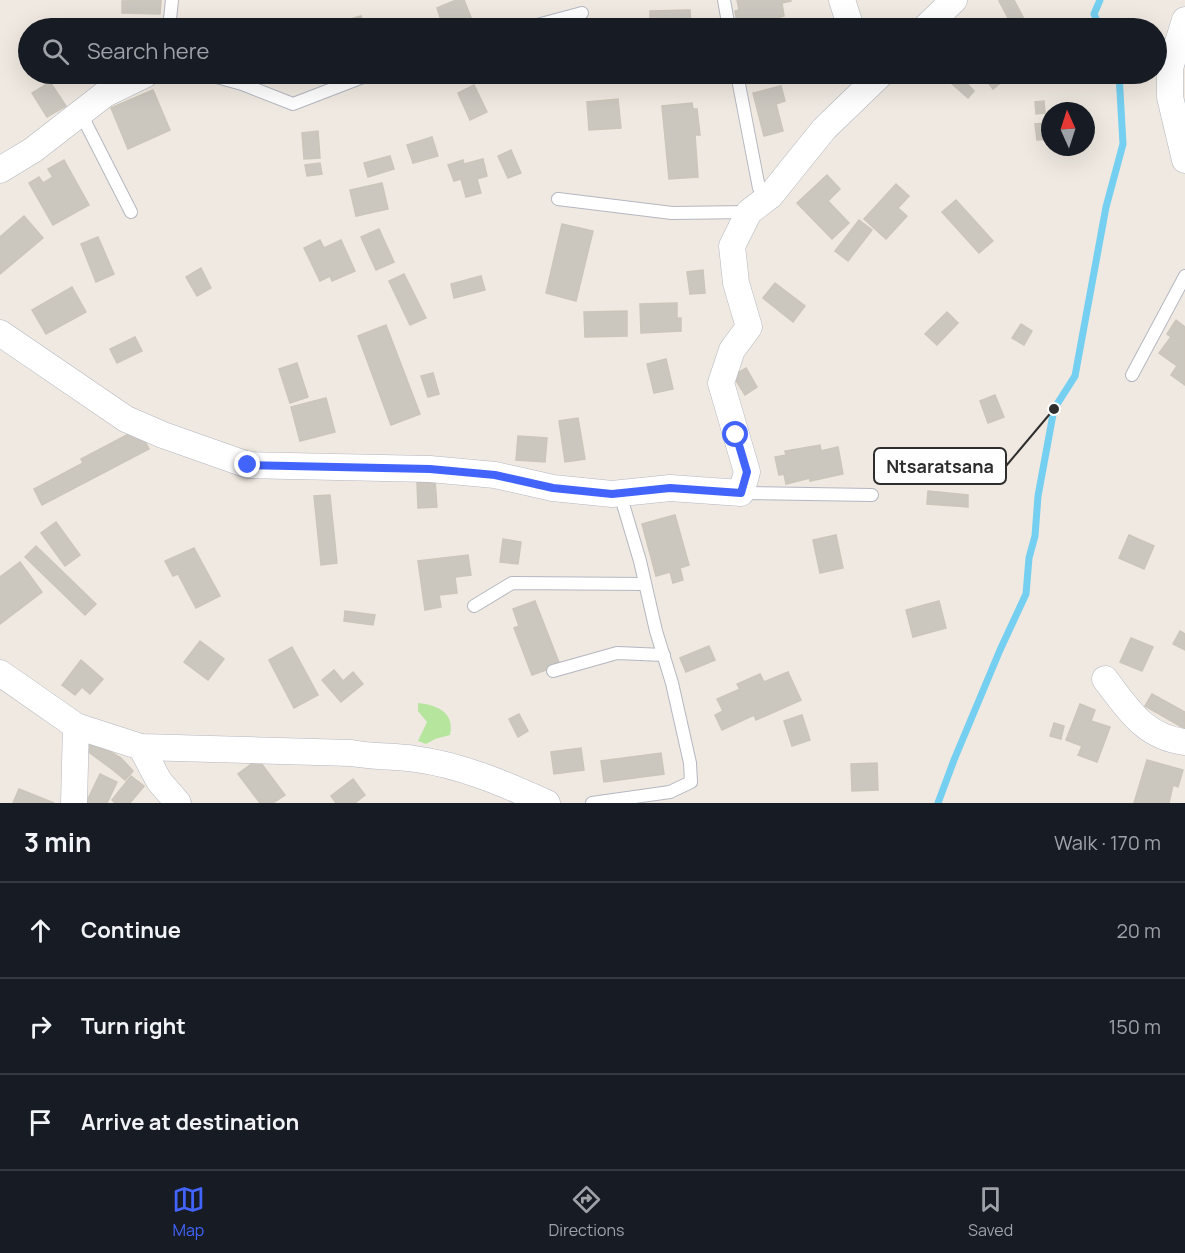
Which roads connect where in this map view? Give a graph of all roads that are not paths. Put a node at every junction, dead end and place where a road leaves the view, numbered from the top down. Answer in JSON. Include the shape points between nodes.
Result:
{"nodes":[{"id":1,"x":172,"y":0,"type":"edge"},
{"id":2,"x":723,"y":0,"type":"edge"},
{"id":3,"x":842,"y":0,"type":"edge"},
{"id":4,"x":954,"y":0,"type":"edge"},
{"id":5,"x":582,"y":13,"type":"dead end"},
{"id":6,"x":170,"y":18,"type":"edge"},
{"id":7,"x":563,"y":18,"type":"edge"},
{"id":8,"x":727,"y":18,"type":"edge"},
{"id":9,"x":848,"y":18,"type":"edge"},
{"id":10,"x":935,"y":18,"type":"edge"},
{"id":11,"x":1185,"y":20,"type":"edge"},
{"id":12,"x":126,"y":84,"type":"edge"},
{"id":13,"x":242,"y":84,"type":"edge"},
{"id":14,"x":345,"y":84,"type":"edge"},
{"id":15,"x":739,"y":84,"type":"edge"},
{"id":16,"x":865,"y":84,"type":"edge"},
{"id":17,"x":80,"y":112,"type":"junction"},
{"id":18,"x":1185,"y":160,"type":"edge"},
{"id":19,"x":0,"y":170,"type":"edge"},
{"id":20,"x":770,"y":196,"type":"junction"},
{"id":21,"x":558,"y":199,"type":"dead end"},
{"id":22,"x":748,"y":212,"type":"junction"},
{"id":23,"x":130,"y":213,"type":"dead end"},
{"id":24,"x":1185,"y":276,"type":"edge"},
{"id":25,"x":0,"y":333,"type":"edge"},
{"id":26,"x":1132,"y":375,"type":"dead end"},
{"id":27,"x":741,"y":493,"type":"junction"},
{"id":28,"x":620,"y":494,"type":"junction"},
{"id":29,"x":872,"y":495,"type":"dead end"},
{"id":30,"x":645,"y":584,"type":"junction"},
{"id":31,"x":474,"y":606,"type":"dead end"},
{"id":32,"x":664,"y":655,"type":"junction"},
{"id":33,"x":553,"y":671,"type":"dead end"},
{"id":34,"x":0,"y":674,"type":"edge"},
{"id":35,"x":1105,"y":679,"type":"dead end"},
{"id":36,"x":76,"y":726,"type":"junction"},
{"id":37,"x":1185,"y":742,"type":"edge"},
{"id":38,"x":141,"y":747,"type":"junction"},
{"id":39,"x":74,"y":803,"type":"edge"},
{"id":40,"x":178,"y":803,"type":"edge"},
{"id":41,"x":547,"y":803,"type":"edge"},
{"id":42,"x":592,"y":803,"type":"edge"}],
"edges":[{"from":1,"to":6,"type":"lane"},
{"from":2,"to":8,"type":"lane"},
{"from":3,"to":9,"type":"street"},
{"from":4,"to":10,"type":"street"},
{"from":5,"to":7,"type":"lane"},
{"from":11,"to":18,"type":"street","via":[[1170,68],[1170,97]]},
{"from":12,"to":17,"type":"street"},
{"from":13,"to":14,"type":"lane","via":[[293,104]]},
{"from":15,"to":20,"type":"lane","via":[[759,188]]},
{"from":16,"to":20,"type":"street"},
{"from":17,"to":19,"type":"street","via":[[33,150]]},
{"from":17,"to":23,"type":"lane"},
{"from":20,"to":22,"type":"street"},
{"from":21,"to":22,"type":"lane","via":[[672,213]]},
{"from":22,"to":27,"type":"street","via":[[732,246],[736,283],[748,327],[732,350],[721,382],[747,472]]},
{"from":24,"to":26,"type":"lane"},
{"from":25,"to":28,"type":"street","via":[[126,418],[248,465],[430,469]]},
{"from":27,"to":28,"type":"street","via":[[670,488]]},
{"from":27,"to":29,"type":"lane"},
{"from":28,"to":30,"type":"lane"},
{"from":30,"to":31,"type":"lane","via":[[512,583]]},
{"from":30,"to":32,"type":"lane"},
{"from":32,"to":33,"type":"lane","via":[[617,653]]},
{"from":32,"to":42,"type":"lane","via":[[684,734],[691,782],[670,792]]},
{"from":34,"to":36,"type":"street"},
{"from":35,"to":37,"type":"street","via":[[1132,715],[1151,732]]},
{"from":36,"to":38,"type":"street"},
{"from":36,"to":39,"type":"street"},
{"from":38,"to":40,"type":"street","via":[[159,781]]},
{"from":38,"to":41,"type":"street","via":[[351,753],[416,759],[475,772]]}]}
